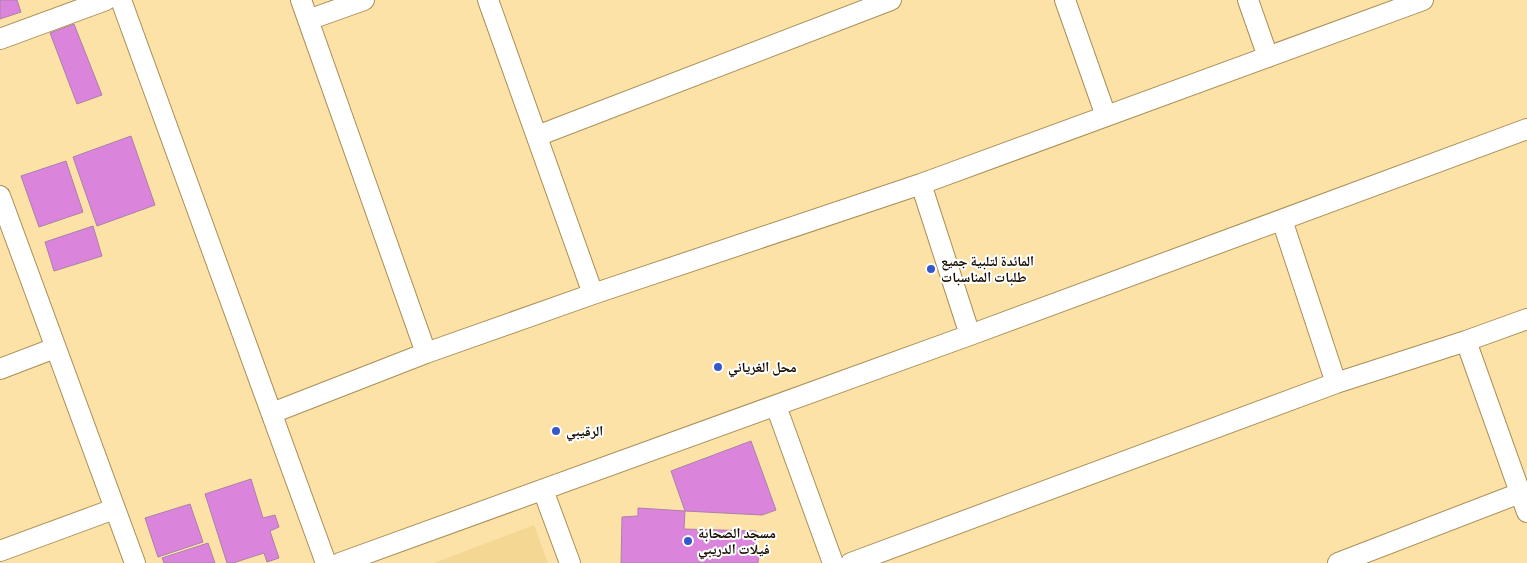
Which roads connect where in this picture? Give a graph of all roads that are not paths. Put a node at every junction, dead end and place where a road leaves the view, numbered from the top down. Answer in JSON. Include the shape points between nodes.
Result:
{"nodes":[{"id":1,"x":106,"y":0,"type":"edge"},
{"id":2,"x":121,"y":0,"type":"edge"},
{"id":3,"x":301,"y":0,"type":"edge"},
{"id":4,"x":364,"y":0,"type":"edge"},
{"id":5,"x":488,"y":0,"type":"edge"},
{"id":6,"x":891,"y":0,"type":"edge"},
{"id":7,"x":1065,"y":0,"type":"edge"},
{"id":8,"x":1248,"y":0,"type":"edge"},
{"id":9,"x":1423,"y":0,"type":"edge"},
{"id":10,"x":308,"y":20,"type":"junction"},
{"id":11,"x":0,"y":40,"type":"edge"},
{"id":12,"x":1268,"y":57,"type":"junction"},
{"id":13,"x":1106,"y":116,"type":"junction"},
{"id":14,"x":1527,"y":129,"type":"edge"},
{"id":15,"x":537,"y":136,"type":"junction"},
{"id":16,"x":921,"y":184,"type":"junction"},
{"id":17,"x":0,"y":196,"type":"edge"},
{"id":18,"x":1282,"y":220,"type":"junction"},
{"id":19,"x":593,"y":294,"type":"junction"},
{"id":20,"x":1527,"y":319,"type":"edge"},
{"id":21,"x":970,"y":336,"type":"junction"},
{"id":22,"x":1466,"y":341,"type":"junction"},
{"id":23,"x":55,"y":348,"type":"junction"},
{"id":24,"x":426,"y":353,"type":"junction"},
{"id":25,"x":0,"y":369,"type":"edge"},
{"id":26,"x":1336,"y":383,"type":"junction"},
{"id":27,"x":776,"y":406,"type":"junction"},
{"id":28,"x":272,"y":413,"type":"junction"},
{"id":29,"x":543,"y":490,"type":"junction"},
{"id":30,"x":1524,"y":503,"type":"edge"},
{"id":31,"x":114,"y":509,"type":"junction"},
{"id":32,"x":0,"y":551,"type":"edge"},
{"id":33,"x":1365,"y":558,"type":"edge"},
{"id":34,"x":134,"y":563,"type":"edge"},
{"id":35,"x":326,"y":563,"type":"edge"},
{"id":36,"x":340,"y":563,"type":"edge"},
{"id":37,"x":570,"y":563,"type":"edge"},
{"id":38,"x":833,"y":563,"type":"edge"},
{"id":39,"x":851,"y":563,"type":"edge"},
{"id":40,"x":1338,"y":563,"type":"edge"}],
"edges":[{"from":1,"to":11,"type":"street"},
{"from":2,"to":28,"type":"street"},
{"from":3,"to":10,"type":"street"},
{"from":4,"to":10,"type":"street"},
{"from":5,"to":15,"type":"street"},
{"from":6,"to":15,"type":"street"},
{"from":7,"to":13,"type":"street"},
{"from":8,"to":12,"type":"street"},
{"from":9,"to":12,"type":"street"},
{"from":10,"to":24,"type":"street"},
{"from":12,"to":13,"type":"street"},
{"from":13,"to":16,"type":"street"},
{"from":14,"to":18,"type":"street"},
{"from":15,"to":19,"type":"street"},
{"from":16,"to":19,"type":"street"},
{"from":16,"to":21,"type":"street"},
{"from":17,"to":23,"type":"street"},
{"from":18,"to":21,"type":"street"},
{"from":18,"to":26,"type":"street"},
{"from":19,"to":24,"type":"street"},
{"from":20,"to":22,"type":"street"},
{"from":21,"to":27,"type":"street"},
{"from":22,"to":26,"type":"street"},
{"from":22,"to":30,"type":"street"},
{"from":23,"to":25,"type":"street"},
{"from":23,"to":31,"type":"street"},
{"from":24,"to":28,"type":"street"},
{"from":26,"to":39,"type":"street"},
{"from":27,"to":29,"type":"street"},
{"from":27,"to":38,"type":"street"},
{"from":28,"to":35,"type":"street"},
{"from":29,"to":36,"type":"street"},
{"from":29,"to":37,"type":"street"},
{"from":30,"to":33,"type":"street"},
{"from":31,"to":32,"type":"street"},
{"from":31,"to":34,"type":"street"},
{"from":33,"to":40,"type":"street"}]}
